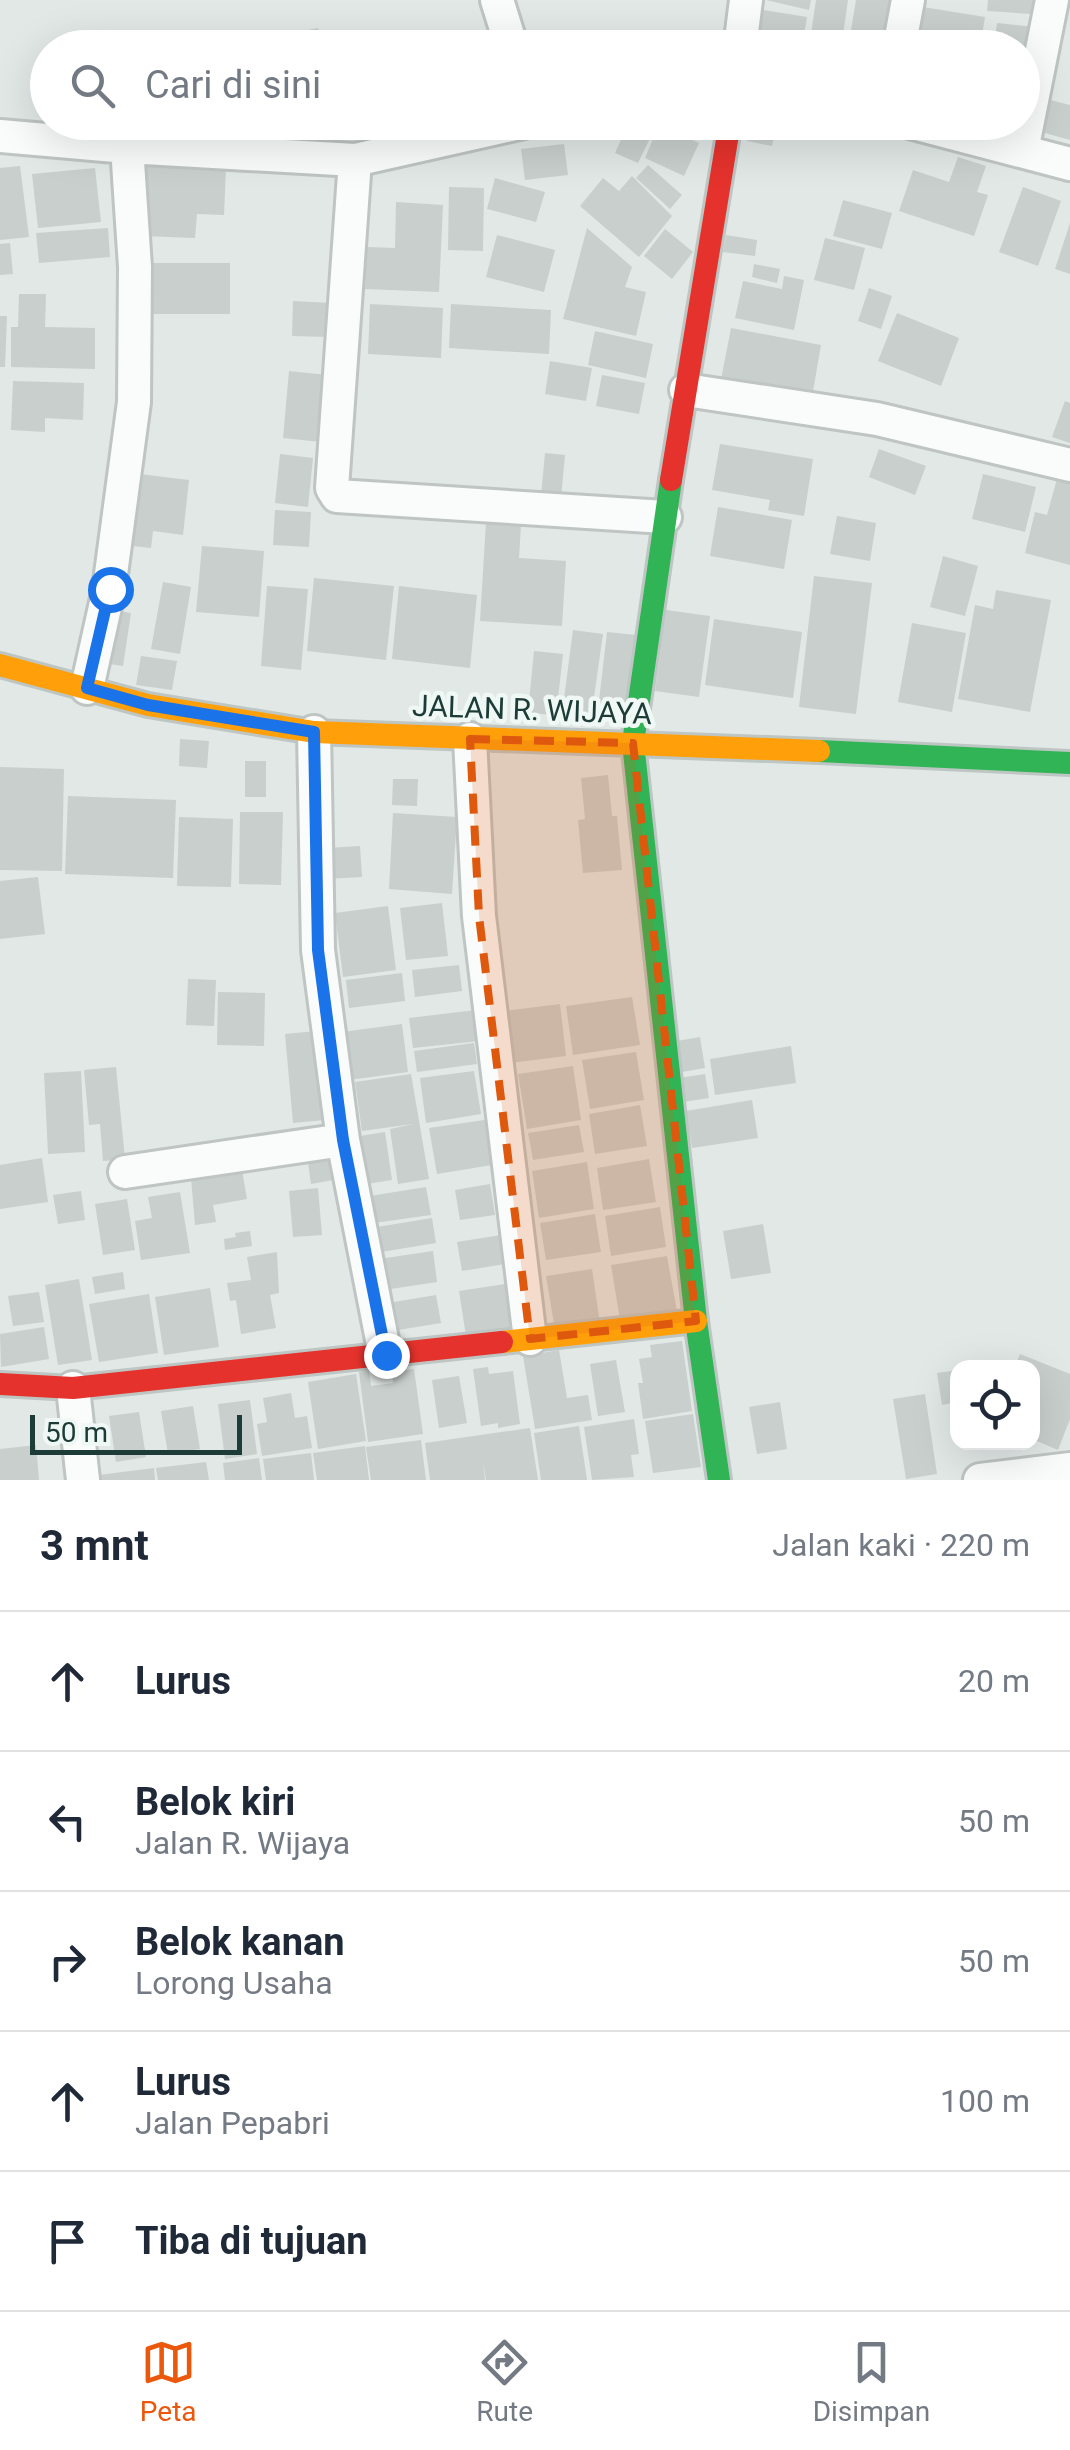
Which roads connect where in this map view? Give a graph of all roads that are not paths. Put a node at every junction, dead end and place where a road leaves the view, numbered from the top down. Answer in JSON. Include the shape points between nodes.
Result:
{"nodes":[{"id":1,"x":496,"y":0,"type":"edge"},
{"id":2,"x":746,"y":0,"type":"edge"},
{"id":3,"x":908,"y":0,"type":"edge"},
{"id":4,"x":1052,"y":0,"type":"edge"},
{"id":5,"x":506,"y":30,"type":"edge"},
{"id":6,"x":742,"y":30,"type":"edge"},
{"id":7,"x":902,"y":30,"type":"edge"},
{"id":8,"x":1040,"y":60,"type":"edge"},
{"id":9,"x":0,"y":136,"type":"edge"},
{"id":10,"x":30,"y":139,"type":"edge"},
{"id":11,"x":47,"y":140,"type":"edge"},
{"id":12,"x":444,"y":140,"type":"edge"},
{"id":13,"x":727,"y":140,"type":"edge"},
{"id":14,"x":980,"y":140,"type":"edge"},
{"id":15,"x":1024,"y":140,"type":"edge"},
{"id":16,"x":128,"y":147,"type":"junction"},
{"id":17,"x":1022,"y":151,"type":"junction"},
{"id":18,"x":355,"y":160,"type":"junction"},
{"id":19,"x":1070,"y":164,"type":"edge"},
{"id":20,"x":686,"y":390,"type":"junction"},
{"id":21,"x":1070,"y":465,"type":"edge"},
{"id":22,"x":665,"y":517,"type":"junction"},
{"id":23,"x":0,"y":665,"type":"edge"},
{"id":24,"x":87,"y":688,"type":"junction"},
{"id":25,"x":314,"y":732,"type":"junction"},
{"id":26,"x":470,"y":739,"type":"junction"},
{"id":27,"x":633,"y":743,"type":"junction"},
{"id":28,"x":1070,"y":763,"type":"edge"},
{"id":29,"x":343,"y":1140,"type":"junction"},
{"id":30,"x":125,"y":1172,"type":"dead end"},
{"id":31,"x":696,"y":1320,"type":"junction"},
{"id":32,"x":530,"y":1339,"type":"junction"},
{"id":33,"x":386,"y":1355,"type":"junction"},
{"id":34,"x":0,"y":1384,"type":"edge"},
{"id":35,"x":73,"y":1388,"type":"junction"},
{"id":36,"x":1070,"y":1469,"type":"edge"},
{"id":37,"x":83,"y":1480,"type":"edge"},
{"id":38,"x":719,"y":1480,"type":"edge"},
{"id":39,"x":980,"y":1480,"type":"edge"}],
"edges":[{"from":1,"to":5,"type":"street"},
{"from":2,"to":6,"type":"street"},
{"from":3,"to":7,"type":"street"},
{"from":4,"to":8,"type":"street"},
{"from":9,"to":10,"type":"street"},
{"from":11,"to":16,"type":"street"},
{"from":12,"to":18,"type":"street"},
{"from":13,"to":20,"type":"street"},
{"from":14,"to":17,"type":"street"},
{"from":15,"to":17,"type":"street"},
{"from":16,"to":18,"type":"street"},
{"from":16,"to":24,"type":"street","via":[[134,402],[110,589]]},
{"from":17,"to":19,"type":"street"},
{"from":18,"to":22,"type":"street","via":[[332,488],[337,496]]},
{"from":20,"to":21,"type":"street","via":[[877,419]]},
{"from":20,"to":22,"type":"street"},
{"from":22,"to":27,"type":"street"},
{"from":23,"to":24,"type":"street","name":"JALAN R. WIJAYA"},
{"from":24,"to":25,"type":"street","name":"JALAN R. WIJAYA","via":[[148,705]]},
{"from":25,"to":26,"type":"street","name":"JALAN R. WIJAYA"},
{"from":25,"to":29,"type":"street","via":[[318,950]]},
{"from":26,"to":27,"type":"street","name":"JALAN R. WIJAYA"},
{"from":26,"to":32,"type":"street","via":[[479,916]]},
{"from":27,"to":28,"type":"street","name":"JALAN R. WIJAYA"},
{"from":27,"to":31,"type":"street"},
{"from":29,"to":30,"type":"street"},
{"from":29,"to":33,"type":"street"},
{"from":31,"to":32,"type":"street"},
{"from":31,"to":38,"type":"street"},
{"from":32,"to":33,"type":"street"},
{"from":33,"to":35,"type":"street"},
{"from":34,"to":35,"type":"street"},
{"from":35,"to":37,"type":"street"},
{"from":36,"to":39,"type":"street"}]}
